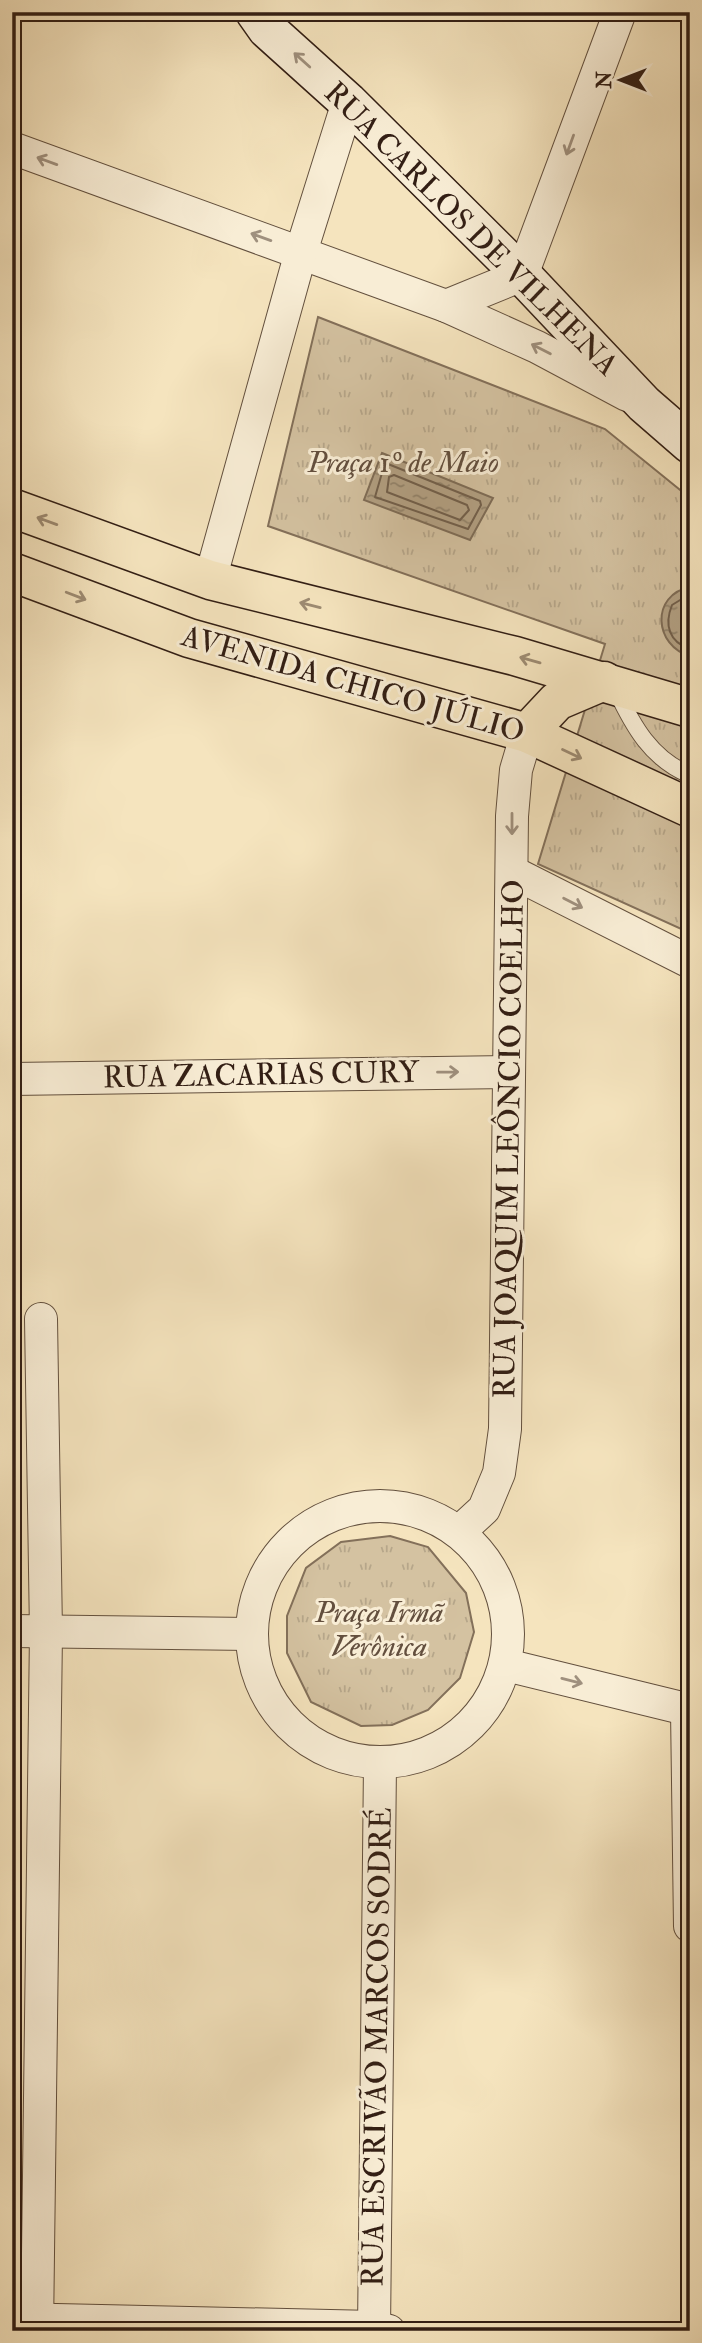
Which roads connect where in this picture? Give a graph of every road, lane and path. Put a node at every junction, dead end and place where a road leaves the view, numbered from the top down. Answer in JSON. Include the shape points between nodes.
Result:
{"nodes":[{"id":1,"x":255,"y":12,"type":"edge"},
{"id":2,"x":620,"y":12,"type":"edge"},
{"id":3,"x":348,"y":102,"type":"junction"},
{"id":4,"x":12,"y":148,"type":"edge"},
{"id":5,"x":301,"y":252,"type":"junction"},
{"id":6,"x":522,"y":275,"type":"junction"},
{"id":7,"x":446,"y":306,"type":"junction"},
{"id":8,"x":644,"y":404,"type":"junction"},
{"id":9,"x":690,"y":444,"type":"edge"},
{"id":10,"x":12,"y":508,"type":"edge"},
{"id":11,"x":12,"y":572,"type":"edge"},
{"id":12,"x":210,"y":580,"type":"junction"},
{"id":13,"x":608,"y":682,"type":"junction"},
{"id":14,"x":690,"y":708,"type":"edge"},
{"id":15,"x":527,"y":733,"type":"junction"},
{"id":16,"x":690,"y":775,"type":"edge"},
{"id":17,"x":690,"y":808,"type":"edge"},
{"id":18,"x":512,"y":872,"type":"junction"},
{"id":19,"x":690,"y":962,"type":"edge"},
{"id":20,"x":509,"y":1072,"type":"junction"},
{"id":21,"x":12,"y":1079,"type":"edge"},
{"id":22,"x":41,"y":1319,"type":"dead end"},
{"id":23,"x":459,"y":1532,"type":"junction"},
{"id":24,"x":12,"y":1631,"type":"edge"},
{"id":25,"x":46,"y":1632,"type":"junction"},
{"id":26,"x":250,"y":1634,"type":"junction"},
{"id":27,"x":506,"y":1665,"type":"junction"},
{"id":28,"x":689,"y":1710,"type":"edge"},
{"id":29,"x":380,"y":1763,"type":"junction"},
{"id":30,"x":690,"y":1926,"type":"edge"},
{"id":31,"x":29,"y":2323,"type":"edge"},
{"id":32,"x":379,"y":2330,"type":"edge"}],
"edges":[{"from":3,"to":1,"type":"street","name":"RUA CARLOS DE VILHENA","one_way":true,"via":[[267,29]]},
{"from":2,"to":6,"type":"street","one_way":true},
{"from":3,"to":5,"type":"street"},
{"from":3,"to":6,"type":"street","name":"RUA CARLOS DE VILHENA"},
{"from":5,"to":4,"type":"street","one_way":true},
{"from":5,"to":7,"type":"street"},
{"from":5,"to":12,"type":"street"},
{"from":6,"to":7,"type":"street"},
{"from":6,"to":8,"type":"street","name":"RUA CARLOS DE VILHENA"},
{"from":8,"to":7,"type":"street","one_way":true,"via":[[537,346]]},
{"from":8,"to":9,"type":"street","name":"RUA CARLOS DE VILHENA"},
{"from":12,"to":10,"type":"main road","name":"AVENIDA CHICO JÚLIO","one_way":true},
{"from":11,"to":15,"type":"main road","name":"AVENIDA CHICO JÚLIO","one_way":true,"via":[[189,638]]},
{"from":13,"to":12,"type":"main road","name":"AVENIDA CHICO JÚLIO","one_way":true},
{"from":13,"to":14,"type":"main road","name":"AVENIDA CHICO JÚLIO"},
{"from":13,"to":15,"type":"main road","via":[[557,701]]},
{"from":13,"to":16,"type":"lane","via":[[650,748]]},
{"from":15,"to":17,"type":"main road","name":"AVENIDA CHICO JÚLIO","one_way":true},
{"from":15,"to":18,"type":"street","name":"RUA JOAQUIM LEÔNCIO COELHO","one_way":true,"via":[[516,770]]},
{"from":18,"to":19,"type":"street","one_way":true},
{"from":18,"to":20,"type":"street","name":"RUA JOAQUIM LEÔNCIO COELHO"},
{"from":21,"to":20,"type":"street","name":"RUA ZACARIAS CURY","one_way":true},
{"from":20,"to":23,"type":"street","name":"RUA JOAQUIM LEÔNCIO COELHO","via":[[505,1429],[499,1473],[484,1509]]},
{"from":22,"to":25,"type":"street"},
{"from":23,"to":26,"type":"street","via":[[433,1517],[390,1505],[345,1510],[307,1527],[275,1559],[259,1590]]},
{"from":23,"to":27,"type":"street","via":[[489,1565],[500,1588],[509,1632]]},
{"from":24,"to":25,"type":"street"},
{"from":25,"to":26,"type":"street"},
{"from":25,"to":31,"type":"street"},
{"from":26,"to":29,"type":"street","via":[[258,1676],[279,1716],[312,1745],[354,1762]]},
{"from":27,"to":28,"type":"street","one_way":true},
{"from":27,"to":29,"type":"street","via":[[488,1706],[444,1747],[401,1763]]},
{"from":28,"to":30,"type":"street"},
{"from":29,"to":32,"type":"street","name":"RUA ESCRIVÃO MARCOS SODRÉ"},
{"from":31,"to":32,"type":"street"}]}
